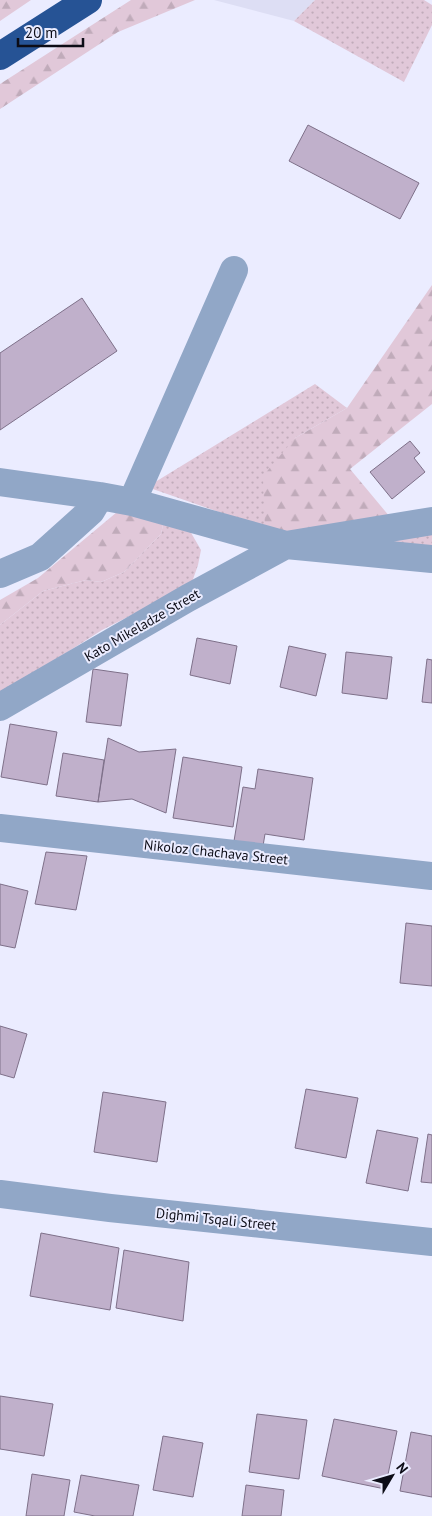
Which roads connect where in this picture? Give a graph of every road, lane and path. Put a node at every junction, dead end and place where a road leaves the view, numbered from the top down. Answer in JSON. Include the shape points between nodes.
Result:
{"nodes":[{"id":1,"x":88,"y":0,"type":"edge"},
{"id":2,"x":0,"y":56,"type":"edge"},
{"id":3,"x":234,"y":270,"type":"dead end"},
{"id":4,"x":0,"y":482,"type":"edge"},
{"id":5,"x":100,"y":496,"type":"junction"},
{"id":6,"x":132,"y":502,"type":"junction"},
{"id":7,"x":432,"y":521,"type":"edge"},
{"id":8,"x":286,"y":545,"type":"junction"},
{"id":9,"x":432,"y":559,"type":"edge"},
{"id":10,"x":0,"y":574,"type":"edge"},
{"id":11,"x":0,"y":707,"type":"edge"},
{"id":12,"x":0,"y":828,"type":"edge"},
{"id":13,"x":432,"y":876,"type":"edge"},
{"id":14,"x":0,"y":1194,"type":"edge"},
{"id":15,"x":432,"y":1242,"type":"edge"}],
"edges":[{"from":1,"to":2,"type":"highway"},
{"from":3,"to":6,"type":"street"},
{"from":4,"to":5,"type":"street"},
{"from":5,"to":6,"type":"street"},
{"from":5,"to":10,"type":"street","via":[[90,511],[40,557]]},
{"from":6,"to":8,"type":"street"},
{"from":7,"to":8,"type":"street"},
{"from":8,"to":9,"type":"street"},
{"from":8,"to":11,"type":"street","name":"Kato Mikeladze Street"},
{"from":12,"to":13,"type":"street","name":"Nikoloz Chachava Street"},
{"from":14,"to":15,"type":"street","name":"Dighmi Tsqali Street"}]}
